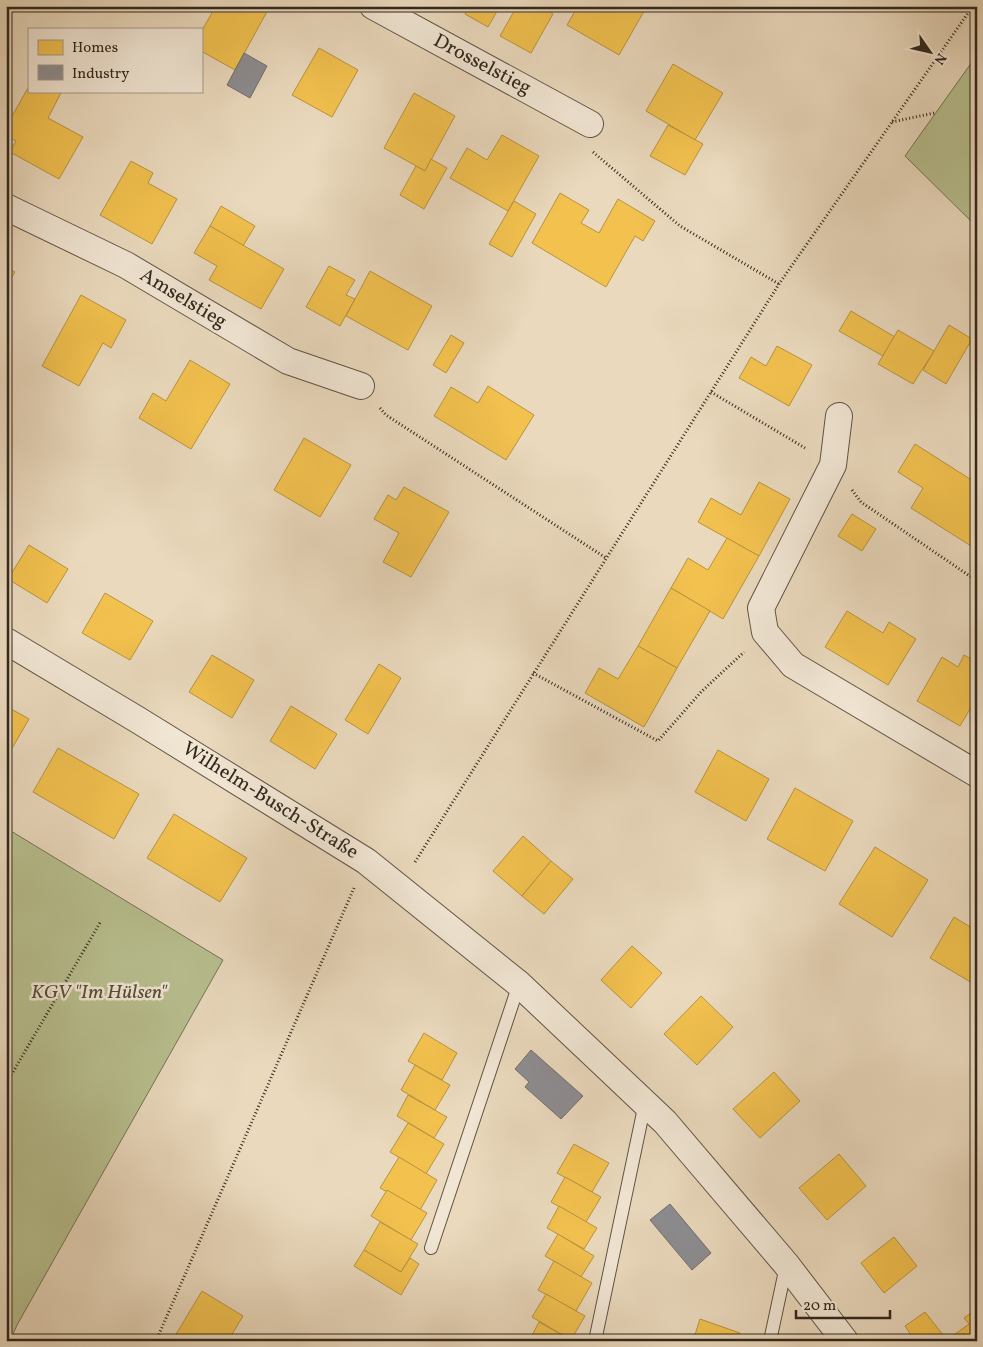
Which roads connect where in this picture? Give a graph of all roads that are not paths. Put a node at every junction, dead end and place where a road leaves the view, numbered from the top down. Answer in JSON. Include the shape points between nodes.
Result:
{"nodes":[{"id":1,"x":373,"y":6,"type":"edge"},
{"id":2,"x":590,"y":124,"type":"road end"},
{"id":3,"x":6,"y":207,"type":"edge"},
{"id":4,"x":361,"y":386,"type":"road end"},
{"id":5,"x":839,"y":416,"type":"dead end"},
{"id":6,"x":6,"y":641,"type":"edge"},
{"id":7,"x":977,"y":774,"type":"edge"},
{"id":8,"x":519,"y":984,"type":"junction"},
{"id":9,"x":646,"y":1103,"type":"junction"},
{"id":10,"x":431,"y":1248,"type":"dead end"},
{"id":11,"x":786,"y":1264,"type":"junction"},
{"id":12,"x":596,"y":1341,"type":"edge"},
{"id":13,"x":770,"y":1341,"type":"edge"},
{"id":14,"x":845,"y":1341,"type":"edge"}],
"edges":[{"from":1,"to":2,"type":"street","name":"Drosselstieg"},
{"from":3,"to":4,"type":"street","name":"Amselstieg","via":[[126,265],[288,360]]},
{"from":5,"to":7,"type":"street","via":[[833,465],[761,608],[765,632],[793,665]]},
{"from":6,"to":8,"type":"street","name":"Wilhelm-Busch-Straße","via":[[366,861]]},
{"from":8,"to":9,"type":"street","name":"Wilhelm-Busch-Straße"},
{"from":8,"to":10,"type":"lane"},
{"from":9,"to":11,"type":"street","name":"Wilhelm-Busch-Straße","via":[[666,1122]]},
{"from":9,"to":12,"type":"lane"},
{"from":11,"to":13,"type":"lane"},
{"from":11,"to":14,"type":"street","name":"Wilhelm-Busch-Straße"}]}
